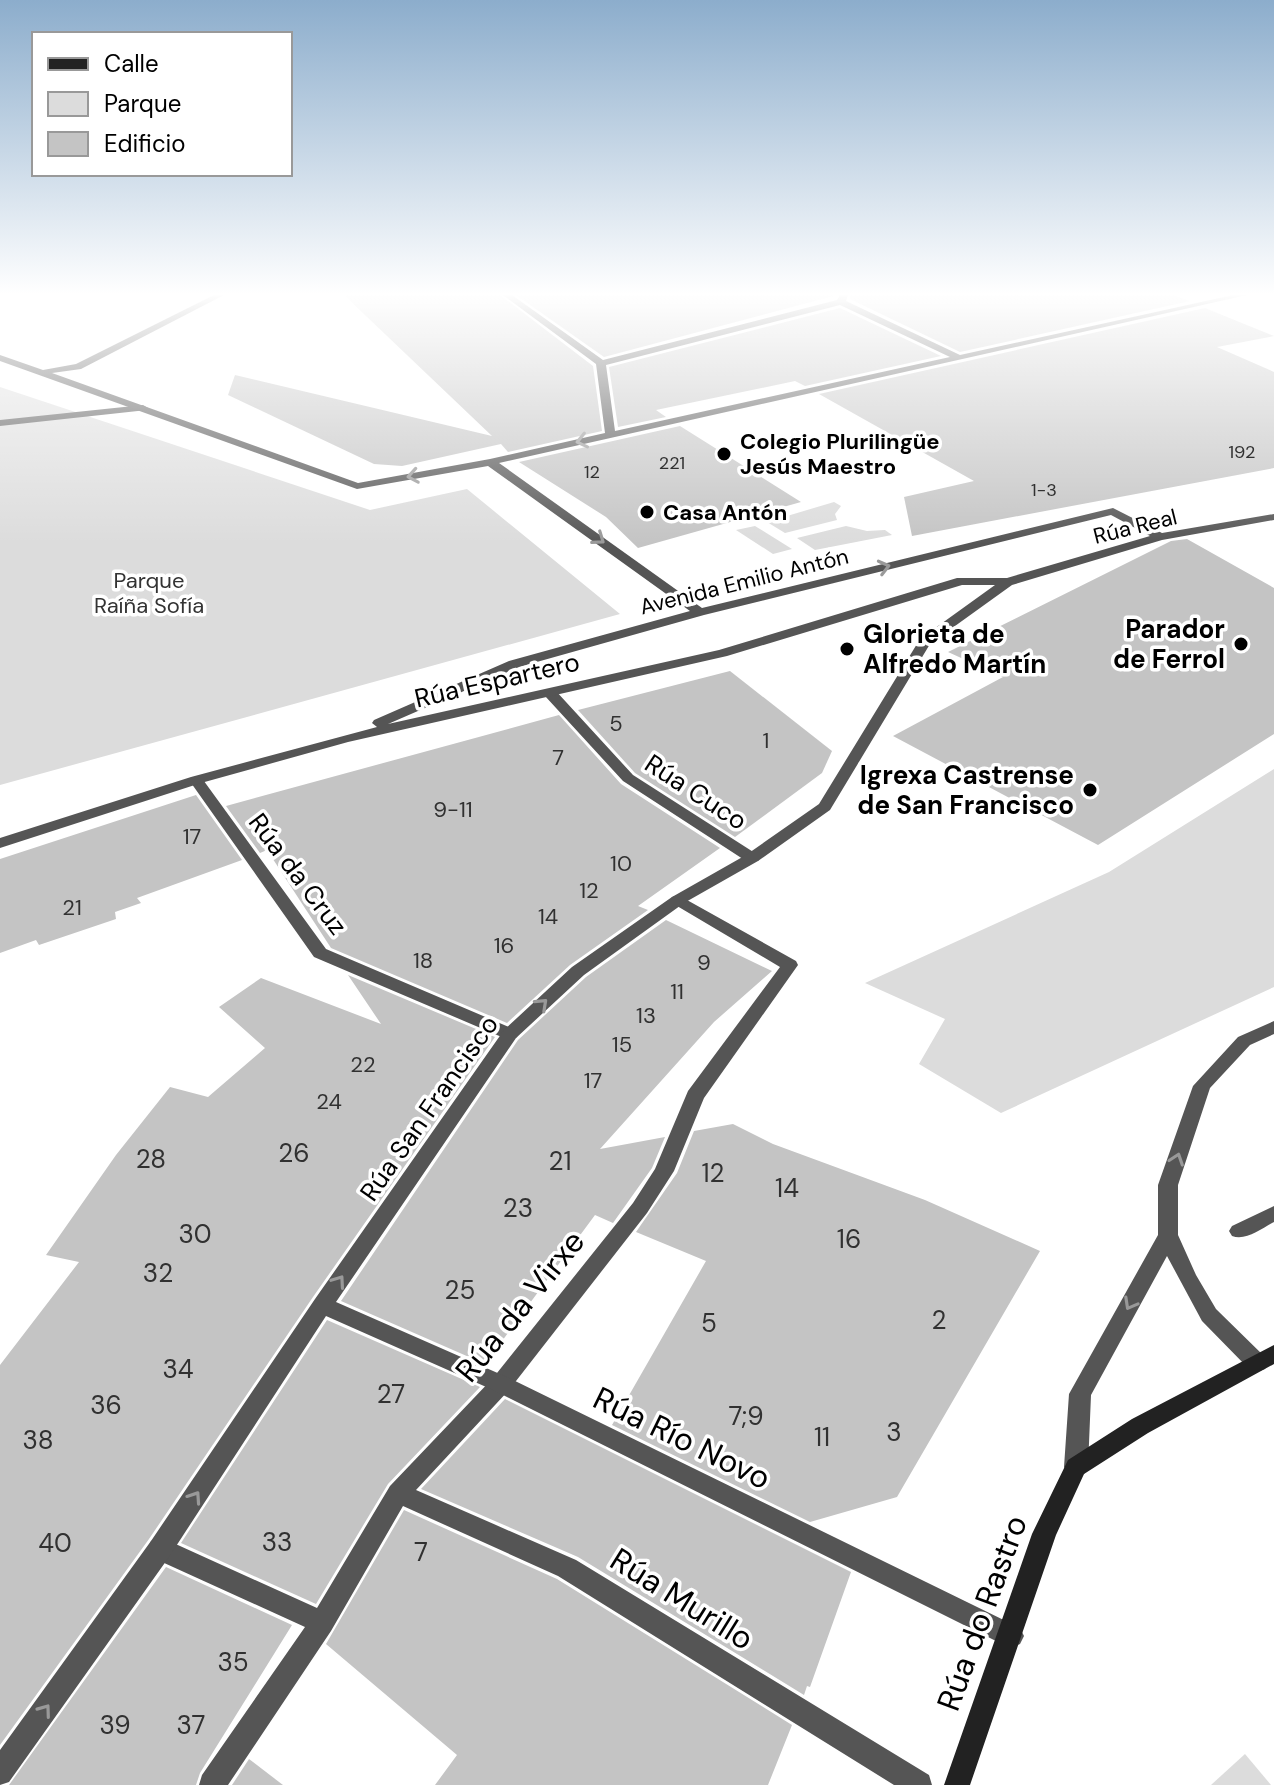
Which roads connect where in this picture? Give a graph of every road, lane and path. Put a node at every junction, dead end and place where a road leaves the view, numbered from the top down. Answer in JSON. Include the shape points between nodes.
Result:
{"nodes":[{"id":1,"x":64,"y":378,"type":"edge"},
{"id":2,"x":603,"y":378,"type":"edge"},
{"id":3,"x":867,"y":378,"type":"edge"},
{"id":4,"x":143,"y":408,"type":"junction"},
{"id":5,"x":0,"y":423,"type":"edge"},
{"id":6,"x":610,"y":435,"type":"junction"},
{"id":7,"x":490,"y":462,"type":"junction"},
{"id":8,"x":1274,"y":517,"type":"edge"},
{"id":9,"x":1160,"y":537,"type":"junction"},
{"id":10,"x":1008,"y":582,"type":"junction"},
{"id":11,"x":700,"y":612,"type":"junction"},
{"id":12,"x":550,"y":693,"type":"junction"},
{"id":13,"x":345,"y":738,"type":"junction"},
{"id":14,"x":196,"y":780,"type":"junction"},
{"id":15,"x":0,"y":843,"type":"edge"},
{"id":16,"x":752,"y":858,"type":"junction"},
{"id":17,"x":678,"y":900,"type":"junction"},
{"id":18,"x":1274,"y":1027,"type":"edge"},
{"id":19,"x":510,"y":1034,"type":"junction"},
{"id":20,"x":1274,"y":1213,"type":"edge"},
{"id":21,"x":1239,"y":1231,"type":"dead end"},
{"id":22,"x":1168,"y":1235,"type":"junction"},
{"id":23,"x":322,"y":1305,"type":"junction"},
{"id":24,"x":1266,"y":1359,"type":"edge"},
{"id":25,"x":501,"y":1384,"type":"junction"},
{"id":26,"x":1076,"y":1467,"type":"junction"},
{"id":27,"x":398,"y":1493,"type":"junction"},
{"id":28,"x":160,"y":1549,"type":"junction"},
{"id":29,"x":322,"y":1623,"type":"junction"},
{"id":30,"x":1011,"y":1636,"type":"junction"},
{"id":31,"x":0,"y":1773,"type":"edge"},
{"id":32,"x":212,"y":1785,"type":"edge"},
{"id":33,"x":919,"y":1785,"type":"edge"},
{"id":34,"x":957,"y":1785,"type":"edge"}],
"edges":[{"from":1,"to":4,"type":"street"},
{"from":2,"to":6,"type":"street"},
{"from":3,"to":6,"type":"street"},
{"from":4,"to":5,"type":"street"},
{"from":7,"to":4,"type":"street","one_way":true,"via":[[357,486]]},
{"from":6,"to":7,"type":"street","one_way":true},
{"from":7,"to":11,"type":"street","one_way":true},
{"from":8,"to":9,"type":"street","name":"Rúa Real"},
{"from":9,"to":10,"type":"street","name":"Rúa Real"},
{"from":11,"to":9,"type":"street","name":"Avenida Emilio Antón","one_way":true,"via":[[1113,511]]},
{"from":10,"to":12,"type":"street","name":"Rúa Espartero","via":[[961,581],[722,653]]},
{"from":10,"to":16,"type":"street","name":"Rúa San Francisco","via":[[925,642],[825,807]]},
{"from":11,"to":13,"type":"street","name":"Avenida Emilio Antón","via":[[514,664]]},
{"from":12,"to":13,"type":"street","name":"Rúa Espartero"},
{"from":12,"to":16,"type":"street","name":"Rúa Cuco","via":[[628,778]]},
{"from":13,"to":14,"type":"street","name":"Rúa Espartero"},
{"from":14,"to":15,"type":"street","name":"Rúa Espartero"},
{"from":14,"to":19,"type":"street","name":"Rúa da Cruz","via":[[320,953]]},
{"from":16,"to":17,"type":"street","name":"Rúa San Francisco"},
{"from":19,"to":17,"type":"street","name":"Rúa San Francisco","one_way":true,"via":[[578,971]]},
{"from":17,"to":25,"type":"street","name":"Rúa da Virxe","via":[[790,965],[695,1096],[664,1171],[640,1208]]},
{"from":22,"to":18,"type":"street","one_way":true,"via":[[1168,1185],[1202,1086],[1244,1041]]},
{"from":23,"to":19,"type":"street","name":"Rúa San Francisco","one_way":true},
{"from":20,"to":21,"type":"street"},
{"from":22,"to":24,"type":"street","via":[[1209,1315]]},
{"from":22,"to":26,"type":"street","one_way":true,"via":[[1080,1394]]},
{"from":23,"to":25,"type":"street","name":"Rúa Río Novo"},
{"from":28,"to":23,"type":"street","name":"Rúa San Francisco","one_way":true},
{"from":24,"to":26,"type":"main road","via":[[1140,1426]]},
{"from":25,"to":27,"type":"street","name":"Rúa da Virxe"},
{"from":25,"to":30,"type":"street","name":"Rúa Río Novo"},
{"from":26,"to":30,"type":"main road","name":"Rúa do Rastro","via":[[1044,1534]]},
{"from":27,"to":29,"type":"street","name":"Rúa da Virxe"},
{"from":27,"to":33,"type":"street","name":"Rúa Murillo","via":[[567,1568]]},
{"from":28,"to":29,"type":"street"},
{"from":31,"to":28,"type":"street","name":"Rúa San Francisco","one_way":true},
{"from":29,"to":32,"type":"street","name":"Rúa da Virxe"},
{"from":30,"to":34,"type":"main road","name":"Rúa do Rastro"}]}
